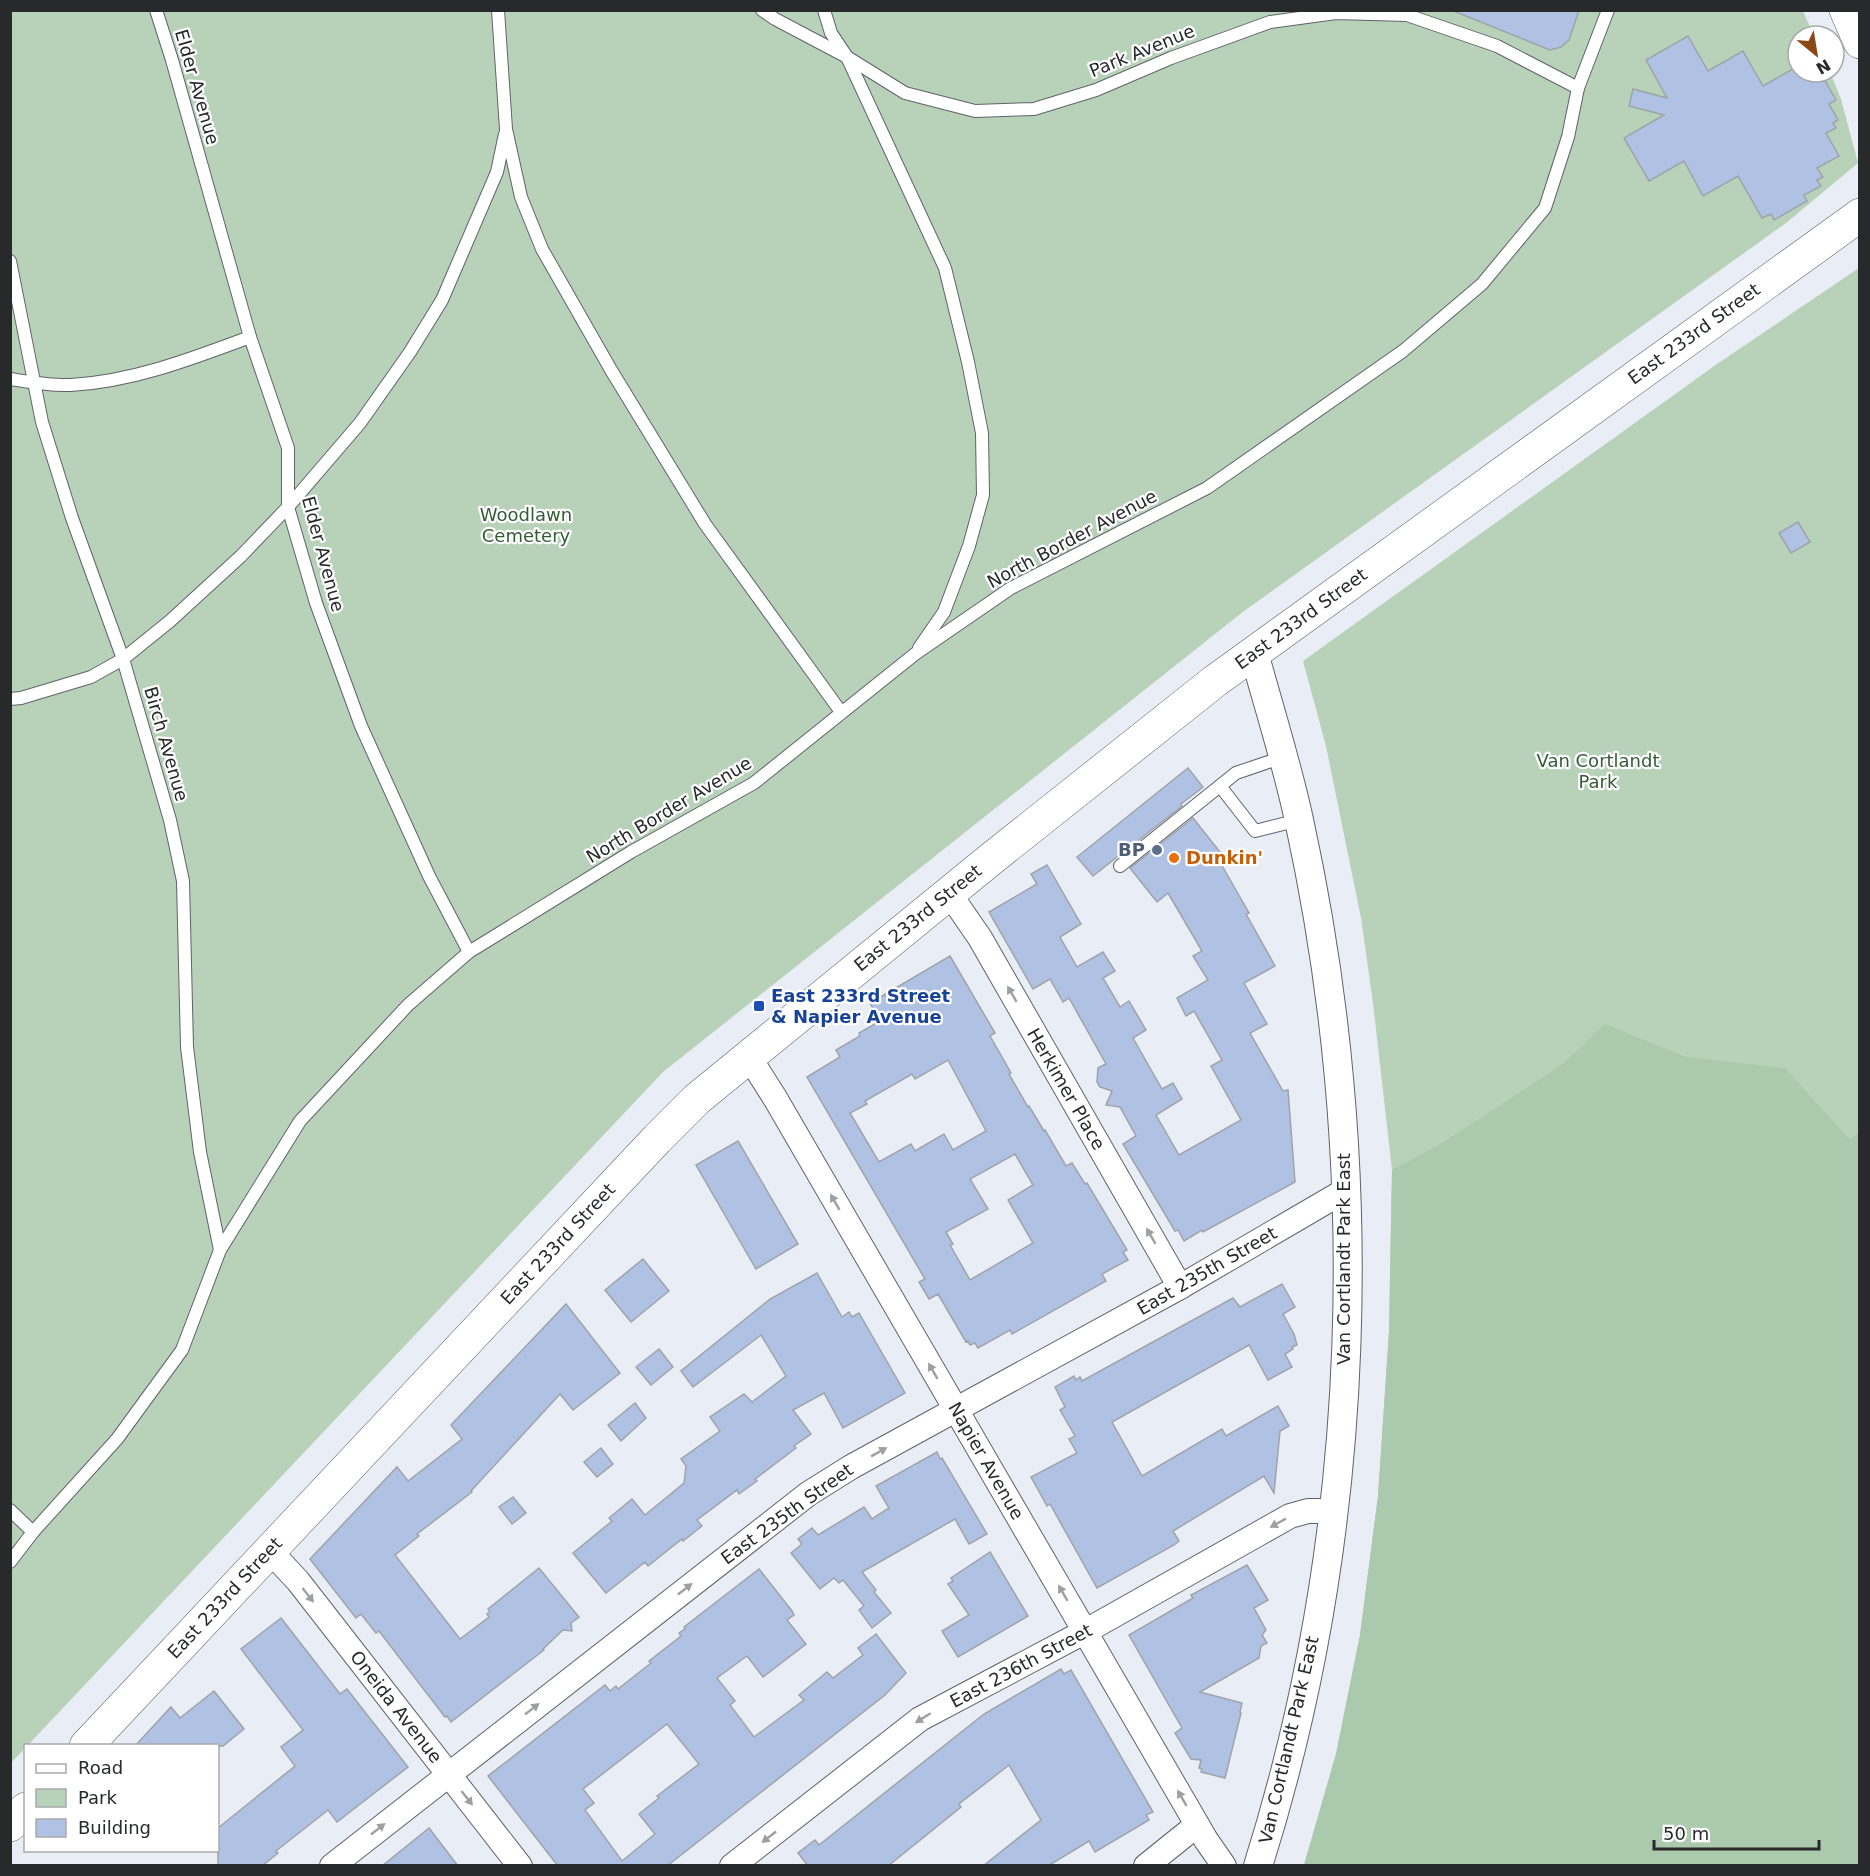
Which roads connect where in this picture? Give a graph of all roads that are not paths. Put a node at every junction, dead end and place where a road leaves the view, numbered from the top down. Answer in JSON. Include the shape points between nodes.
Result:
{"nodes":[{"id":1,"x":156,"y":10,"type":"edge"},
{"id":2,"x":498,"y":10,"type":"edge"},
{"id":3,"x":762,"y":10,"type":"edge"},
{"id":4,"x":824,"y":10,"type":"edge"},
{"id":5,"x":1608,"y":10,"type":"edge"},
{"id":6,"x":1846,"y":10,"type":"edge"},
{"id":7,"x":1403,"y":13,"type":"edge"},
{"id":8,"x":1860,"y":42,"type":"edge"},
{"id":9,"x":847,"y":57,"type":"junction"},
{"id":10,"x":1578,"y":88,"type":"junction"},
{"id":11,"x":506,"y":129,"type":"junction"},
{"id":12,"x":1860,"y":215,"type":"edge"},
{"id":13,"x":1860,"y":238,"type":"edge"},
{"id":14,"x":1812,"y":249,"type":"junction"},
{"id":15,"x":10,"y":261,"type":"edge"},
{"id":16,"x":250,"y":337,"type":"junction"},
{"id":17,"x":10,"y":379,"type":"edge"},
{"id":18,"x":35,"y":382,"type":"junction"},
{"id":19,"x":288,"y":507,"type":"junction"},
{"id":20,"x":1254,"y":653,"type":"junction"},
{"id":21,"x":915,"y":654,"type":"junction"},
{"id":22,"x":123,"y":659,"type":"junction"},
{"id":23,"x":10,"y":699,"type":"edge"},
{"id":24,"x":841,"y":712,"type":"junction"},
{"id":25,"x":1283,"y":757,"type":"junction"},
{"id":26,"x":1220,"y":786,"type":"junction"},
{"id":27,"x":1299,"y":820,"type":"junction"},
{"id":28,"x":1120,"y":866,"type":"dead end"},
{"id":29,"x":949,"y":893,"type":"junction"},
{"id":30,"x":469,"y":952,"type":"junction"},
{"id":31,"x":749,"y":1057,"type":"junction"},
{"id":32,"x":1346,"y":1190,"type":"junction"},
{"id":33,"x":220,"y":1250,"type":"junction"},
{"id":34,"x":1180,"y":1287,"type":"junction"},
{"id":35,"x":956,"y":1409,"type":"junction"},
{"id":36,"x":10,"y":1510,"type":"edge"},
{"id":37,"x":1334,"y":1511,"type":"junction"},
{"id":38,"x":33,"y":1532,"type":"junction"},
{"id":39,"x":270,"y":1551,"type":"junction"},
{"id":40,"x":10,"y":1562,"type":"edge"},
{"id":41,"x":1086,"y":1631,"type":"junction"},
{"id":42,"x":88,"y":1744,"type":"edge"},
{"id":43,"x":449,"y":1774,"type":"junction"},
{"id":44,"x":24,"y":1811,"type":"edge"},
{"id":45,"x":10,"y":1825,"type":"edge"},
{"id":46,"x":1197,"y":1825,"type":"junction"},
{"id":47,"x":332,"y":1866,"type":"edge"},
{"id":48,"x":520,"y":1866,"type":"edge"},
{"id":49,"x":732,"y":1866,"type":"edge"},
{"id":50,"x":1146,"y":1866,"type":"edge"},
{"id":51,"x":1224,"y":1866,"type":"edge"},
{"id":52,"x":1258,"y":1866,"type":"edge"}],
"edges":[{"from":1,"to":16,"type":"lane","name":"Elder Avenue"},
{"from":2,"to":11,"type":"lane"},
{"from":3,"to":9,"type":"lane","name":"Park Avenue"},
{"from":4,"to":9,"type":"lane","via":[[831,33]]},
{"from":5,"to":10,"type":"lane","name":"North Border Avenue"},
{"from":6,"to":8,"type":"main road"},
{"from":7,"to":9,"type":"lane","name":"Park Avenue","via":[[1336,13],[1270,22],[1096,90],[1034,109],[975,111],[905,93]]},
{"from":7,"to":10,"type":"lane","name":"Park Avenue","via":[[1497,46]]},
{"from":9,"to":21,"type":"lane","via":[[945,268],[982,433],[983,495],[969,546],[944,612]]},
{"from":10,"to":21,"type":"lane","name":"North Border Avenue","via":[[1568,137],[1545,208],[1482,284],[1411,344],[1207,488],[1011,588]]},
{"from":11,"to":19,"type":"lane","via":[[497,172],[442,300],[360,423]]},
{"from":11,"to":24,"type":"lane","via":[[521,197],[542,249],[611,370],[705,524]]},
{"from":12,"to":14,"type":"main road","name":"East 233rd Street"},
{"from":13,"to":14,"type":"main road"},
{"from":14,"to":20,"type":"main road","name":"East 233rd Street"},
{"from":15,"to":18,"type":"lane","name":"Birch Avenue"},
{"from":16,"to":18,"type":"lane","via":[[181,363],[120,380],[68,385]]},
{"from":16,"to":19,"type":"lane","name":"Elder Avenue","via":[[288,448]]},
{"from":17,"to":18,"type":"lane"},
{"from":18,"to":22,"type":"lane","name":"Birch Avenue","via":[[42,422],[72,518]]},
{"from":19,"to":22,"type":"lane","via":[[171,621]]},
{"from":19,"to":30,"type":"lane","name":"Elder Avenue","via":[[316,603],[361,726],[429,876]]},
{"from":20,"to":25,"type":"street","name":"Van Cortlandt Park East"},
{"from":20,"to":29,"type":"main road","name":"East 233rd Street"},
{"from":21,"to":24,"type":"lane","name":"North Border Avenue"},
{"from":22,"to":23,"type":"lane","via":[[91,677]]},
{"from":22,"to":33,"type":"lane","name":"Birch Avenue","via":[[170,820],[183,880],[187,1047],[200,1152]]},
{"from":24,"to":30,"type":"lane","name":"North Border Avenue","via":[[754,783]]},
{"from":25,"to":26,"type":"lane","via":[[1236,773]]},
{"from":25,"to":27,"type":"street","name":"Van Cortlandt Park East"},
{"from":26,"to":27,"type":"lane","via":[[1255,831]]},
{"from":26,"to":28,"type":"lane"},
{"from":27,"to":32,"type":"street","name":"Van Cortlandt Park East","via":[[1334,1028]]},
{"from":29,"to":31,"type":"main road","name":"East 233rd Street"},
{"from":34,"to":29,"type":"street","name":"Herkimer Place","one_way":true,"via":[[980,938]]},
{"from":30,"to":33,"type":"lane","name":"North Border Avenue","via":[[408,1005],[300,1121]]},
{"from":35,"to":31,"type":"street","name":"Napier Avenue","one_way":true},
{"from":31,"to":39,"type":"main road","name":"East 233rd Street","via":[[665,1131]]},
{"from":32,"to":34,"type":"street","name":"East 235th Street"},
{"from":32,"to":37,"type":"street","name":"Van Cortlandt Park East","via":[[1344,1389]]},
{"from":33,"to":38,"type":"lane","name":"North Border Avenue","via":[[182,1350],[117,1439]]},
{"from":34,"to":35,"type":"street","name":"East 235th Street"},
{"from":41,"to":35,"type":"street","name":"Napier Avenue","one_way":true},
{"from":43,"to":35,"type":"street","name":"East 235th Street","one_way":true,"via":[[788,1509],[851,1467]]},
{"from":36,"to":38,"type":"lane"},
{"from":37,"to":41,"type":"street","name":"East 236th Street","one_way":true,"via":[[1290,1516]]},
{"from":37,"to":52,"type":"street","name":"Van Cortlandt Park East","via":[[1303,1692]]},
{"from":38,"to":40,"type":"lane","name":"North Border Avenue"},
{"from":39,"to":42,"type":"main road","name":"East 233rd Street"},
{"from":39,"to":43,"type":"street","name":"Oneida Avenue","one_way":true,"via":[[298,1581]]},
{"from":46,"to":41,"type":"street","name":"Napier Avenue","one_way":true},
{"from":41,"to":49,"type":"street","name":"East 236th Street","one_way":true,"via":[[920,1719]]},
{"from":47,"to":43,"type":"street","name":"East 235th Street","one_way":true},
{"from":43,"to":48,"type":"street","name":"Oneida Avenue","one_way":true},
{"from":44,"to":45,"type":"main road"},
{"from":46,"to":50,"type":"street"},
{"from":46,"to":51,"type":"street","name":"Napier Avenue"}]}
